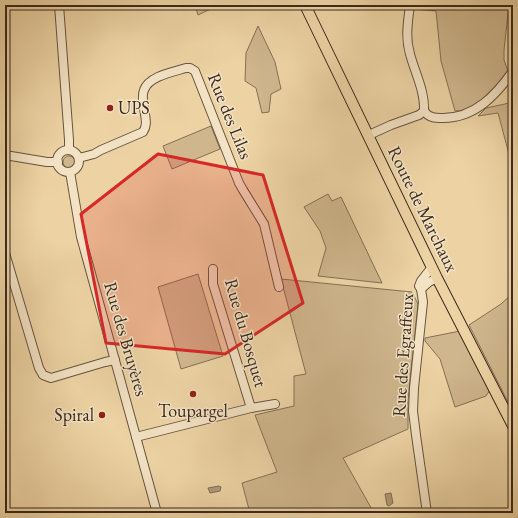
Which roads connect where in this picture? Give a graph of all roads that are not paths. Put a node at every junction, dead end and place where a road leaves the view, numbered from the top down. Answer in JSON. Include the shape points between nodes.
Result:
{"nodes":[{"id":1,"x":59,"y":5,"type":"edge"},
{"id":2,"x":305,"y":5,"type":"edge"},
{"id":3,"x":410,"y":5,"type":"edge"},
{"id":4,"x":511,"y":73,"type":"edge"},
{"id":5,"x":424,"y":110,"type":"junction"},
{"id":6,"x":369,"y":135,"type":"junction"},
{"id":7,"x":68,"y":150,"type":"junction"},
{"id":8,"x":5,"y":155,"type":"edge"},
{"id":9,"x":79,"y":158,"type":"junction"},
{"id":10,"x":58,"y":162,"type":"junction"},
{"id":11,"x":70,"y":172,"type":"junction"},
{"id":12,"x":5,"y":253,"type":"edge"},
{"id":13,"x":432,"y":267,"type":"junction"},
{"id":14,"x":212,"y":269,"type":"dead end"},
{"id":15,"x":437,"y":278,"type":"junction"},
{"id":16,"x":279,"y":287,"type":"dead end"},
{"id":17,"x":421,"y":288,"type":"junction"},
{"id":18,"x":115,"y":360,"type":"junction"},
{"id":19,"x":275,"y":404,"type":"dead end"},
{"id":20,"x":251,"y":408,"type":"junction"},
{"id":21,"x":513,"y":426,"type":"edge"},
{"id":22,"x":136,"y":437,"type":"junction"},
{"id":23,"x":157,"y":513,"type":"edge"},
{"id":24,"x":427,"y":513,"type":"edge"}],
"edges":[{"from":1,"to":7,"type":"street"},
{"from":2,"to":6,"type":"main road","name":"Route de Marchaux"},
{"from":3,"to":5,"type":"street","via":[[406,36],[422,92]]},
{"from":4,"to":5,"type":"street","via":[[488,100],[471,111],[448,118],[434,118]]},
{"from":5,"to":6,"type":"street","via":[[419,115]]},
{"from":6,"to":13,"type":"main road","name":"Route de Marchaux"},
{"from":7,"to":9,"type":"street","via":[[74,151]]},
{"from":7,"to":10,"type":"street","via":[[62,152]]},
{"from":8,"to":10,"type":"street"},
{"from":9,"to":11,"type":"street","via":[[79,165]]},
{"from":9,"to":16,"type":"street","name":"Rue des Lilas","via":[[143,132],[147,122],[143,94],[149,81],[186,68],[195,71],[241,186],[264,224]]},
{"from":10,"to":11,"type":"street","via":[[59,167]]},
{"from":11,"to":18,"type":"street","name":"Rue des Bruyères","via":[[80,237]]},
{"from":12,"to":18,"type":"street","via":[[43,375],[51,378]]},
{"from":13,"to":15,"type":"main road","name":"Route de Marchaux"},
{"from":13,"to":17,"type":"street","via":[[421,281]]},
{"from":14,"to":20,"type":"street","name":"Rue du Bosquet","via":[[213,284]]},
{"from":15,"to":17,"type":"street","name":"Rue des Egraffeux"},
{"from":15,"to":21,"type":"main road","name":"Route de Marchaux"},
{"from":17,"to":24,"type":"street","name":"Rue des Egraffeux","via":[[423,302],[413,411]]},
{"from":18,"to":22,"type":"street","name":"Rue des Bruyères"},
{"from":19,"to":20,"type":"street"},
{"from":20,"to":22,"type":"street","name":"Rue du Bosquet"},
{"from":22,"to":23,"type":"street","name":"Rue des Bruyères"}]}
